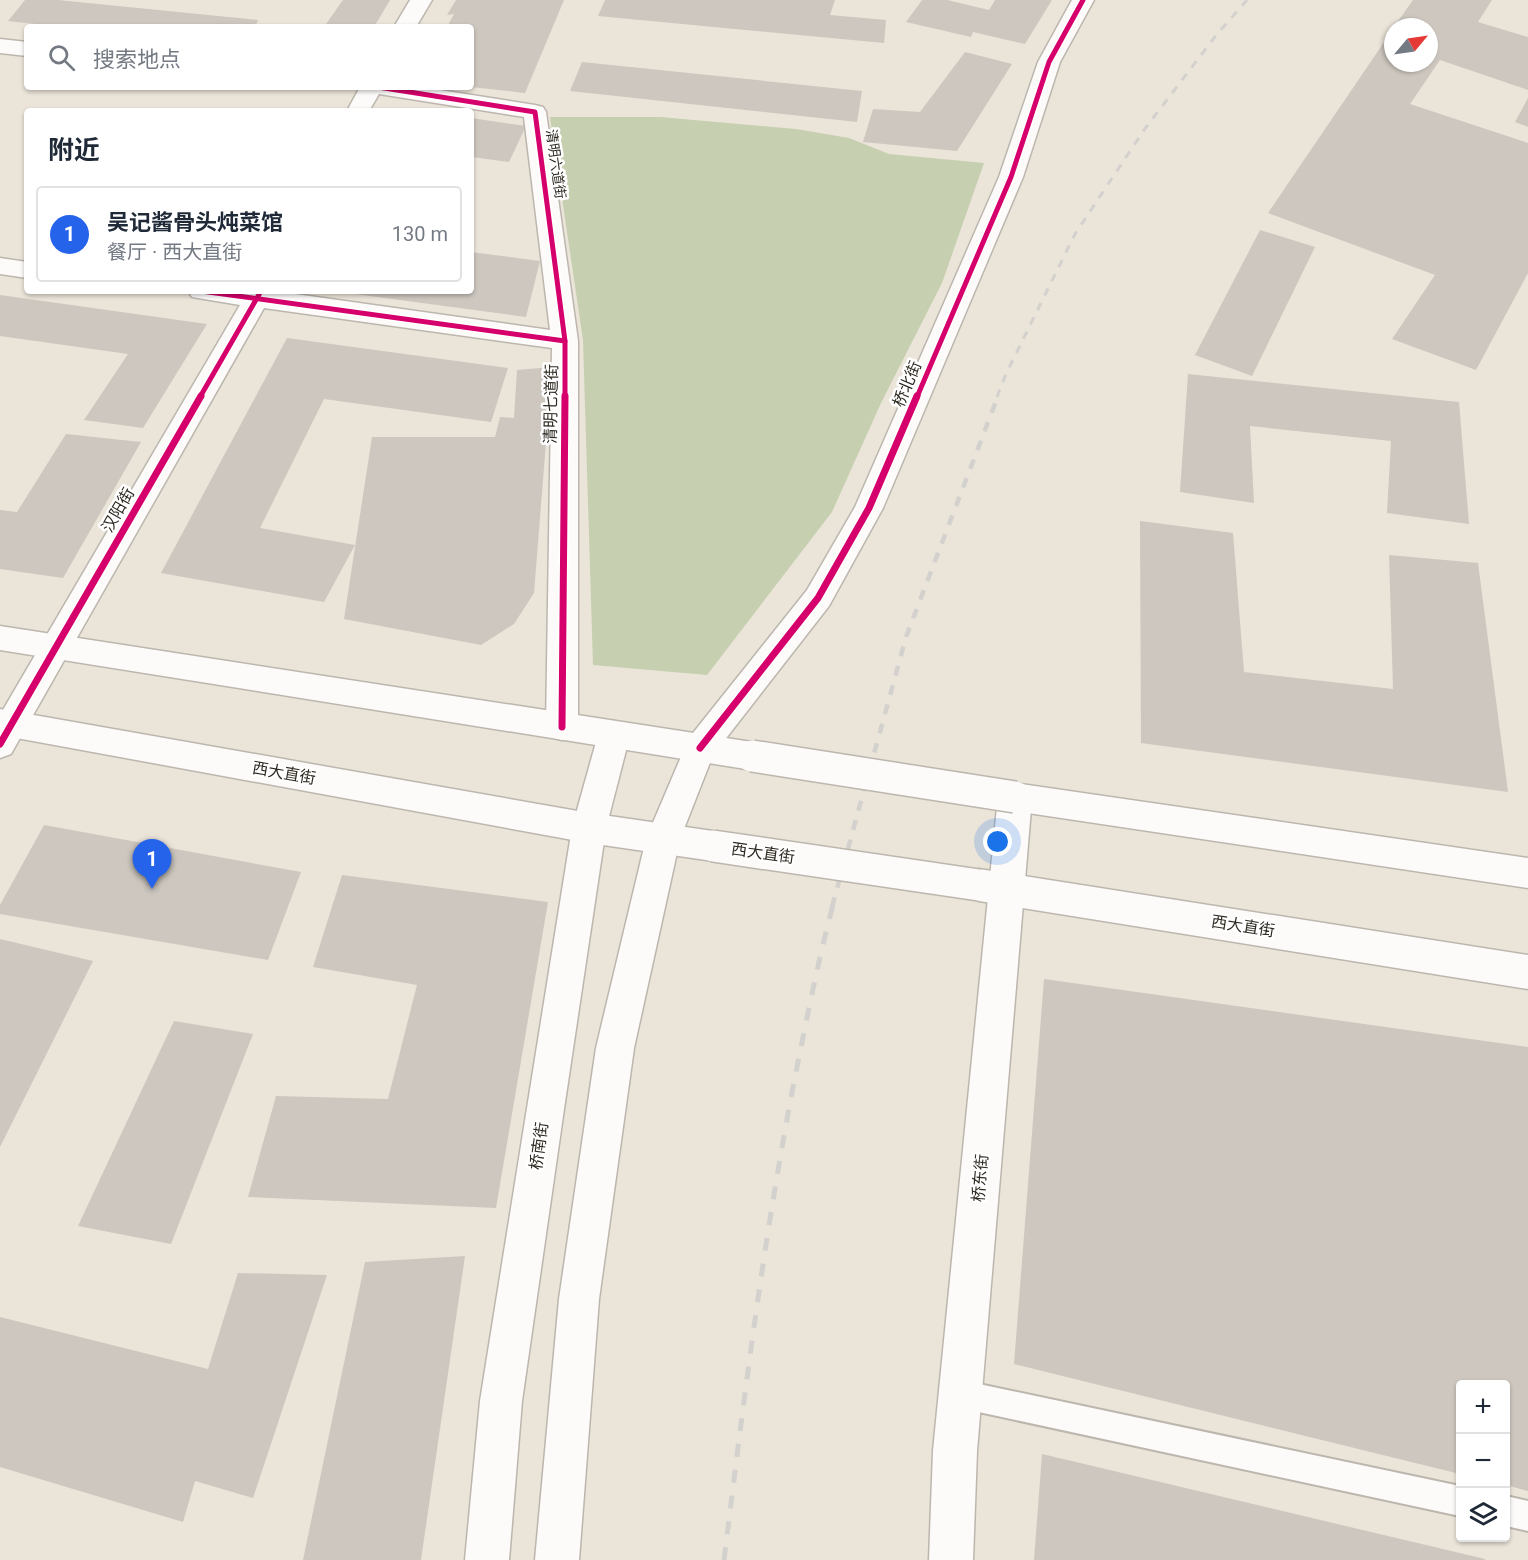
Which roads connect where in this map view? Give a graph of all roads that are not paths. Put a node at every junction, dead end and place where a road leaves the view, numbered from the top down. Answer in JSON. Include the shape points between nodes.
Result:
{"nodes":[{"id":1,"x":421,"y":0,"type":"edge"},
{"id":2,"x":1083,"y":0,"type":"edge"},
{"id":3,"x":407,"y":24,"type":"edge"},
{"id":4,"x":0,"y":46,"type":"edge"},
{"id":5,"x":24,"y":49,"type":"edge"},
{"id":6,"x":368,"y":90,"type":"edge"},
{"id":7,"x":397,"y":90,"type":"edge"},
{"id":8,"x":360,"y":108,"type":"edge"},
{"id":9,"x":0,"y":266,"type":"edge"},
{"id":10,"x":24,"y":270,"type":"edge"},
{"id":11,"x":259,"y":294,"type":"edge"},
{"id":12,"x":566,"y":341,"type":"junction"},
{"id":13,"x":0,"y":638,"type":"edge"},
{"id":14,"x":55,"y":646,"type":"junction"},
{"id":15,"x":562,"y":727,"type":"junction"},
{"id":16,"x":4,"y":730,"type":"edge"},
{"id":17,"x":614,"y":735,"type":"junction"},
{"id":18,"x":700,"y":748,"type":"junction"},
{"id":19,"x":1015,"y":797,"type":"junction"},
{"id":20,"x":589,"y":828,"type":"junction"},
{"id":21,"x":663,"y":839,"type":"junction"},
{"id":22,"x":1528,"y":873,"type":"edge"},
{"id":23,"x":993,"y":887,"type":"junction"},
{"id":24,"x":1528,"y":972,"type":"edge"},
{"id":25,"x":960,"y":1394,"type":"junction"},
{"id":26,"x":1456,"y":1500,"type":"edge"},
{"id":27,"x":1510,"y":1512,"type":"edge"},
{"id":28,"x":1528,"y":1516,"type":"edge"},
{"id":29,"x":487,"y":1560,"type":"edge"},
{"id":30,"x":556,"y":1560,"type":"edge"},
{"id":31,"x":951,"y":1560,"type":"edge"}],
"edges":[{"from":1,"to":3,"type":"main road"},
{"from":2,"to":18,"type":"main road","name":"桥北街","via":[[1050,62],[1011,177],[869,508],[818,598]]},
{"from":4,"to":5,"type":"main road"},
{"from":6,"to":8,"type":"main road"},
{"from":7,"to":12,"type":"main road","name":"清明六道街","via":[[535,112]]},
{"from":9,"to":10,"type":"main road"},
{"from":11,"to":12,"type":"main road","name":"清明七道街"},
{"from":11,"to":14,"type":"main road","name":"汉阳街"},
{"from":12,"to":15,"type":"main road","name":"清明七道街"},
{"from":13,"to":14,"type":"main road"},
{"from":14,"to":15,"type":"main road"},
{"from":14,"to":16,"type":"main road","name":"汉阳街"},
{"from":15,"to":17,"type":"main road"},
{"from":16,"to":20,"type":"main road","name":"西大直街"},
{"from":17,"to":18,"type":"main road"},
{"from":17,"to":20,"type":"main road","name":"桥南街"},
{"from":18,"to":19,"type":"main road","bridge":true},
{"from":18,"to":21,"type":"main road"},
{"from":19,"to":22,"type":"main road"},
{"from":19,"to":23,"type":"main road","name":"桥东街"},
{"from":20,"to":21,"type":"main road","name":"西大直街"},
{"from":20,"to":29,"type":"main road","name":"桥南街","via":[[501,1401]]},
{"from":21,"to":23,"type":"main road","name":"西大直街","bridge":true},
{"from":21,"to":30,"type":"main road","via":[[615,1048],[579,1299]]},
{"from":23,"to":24,"type":"main road","name":"西大直街"},
{"from":23,"to":25,"type":"main road","name":"桥东街"},
{"from":25,"to":26,"type":"lane"},
{"from":25,"to":31,"type":"main road","name":"桥东街"},
{"from":27,"to":28,"type":"lane"}]}
